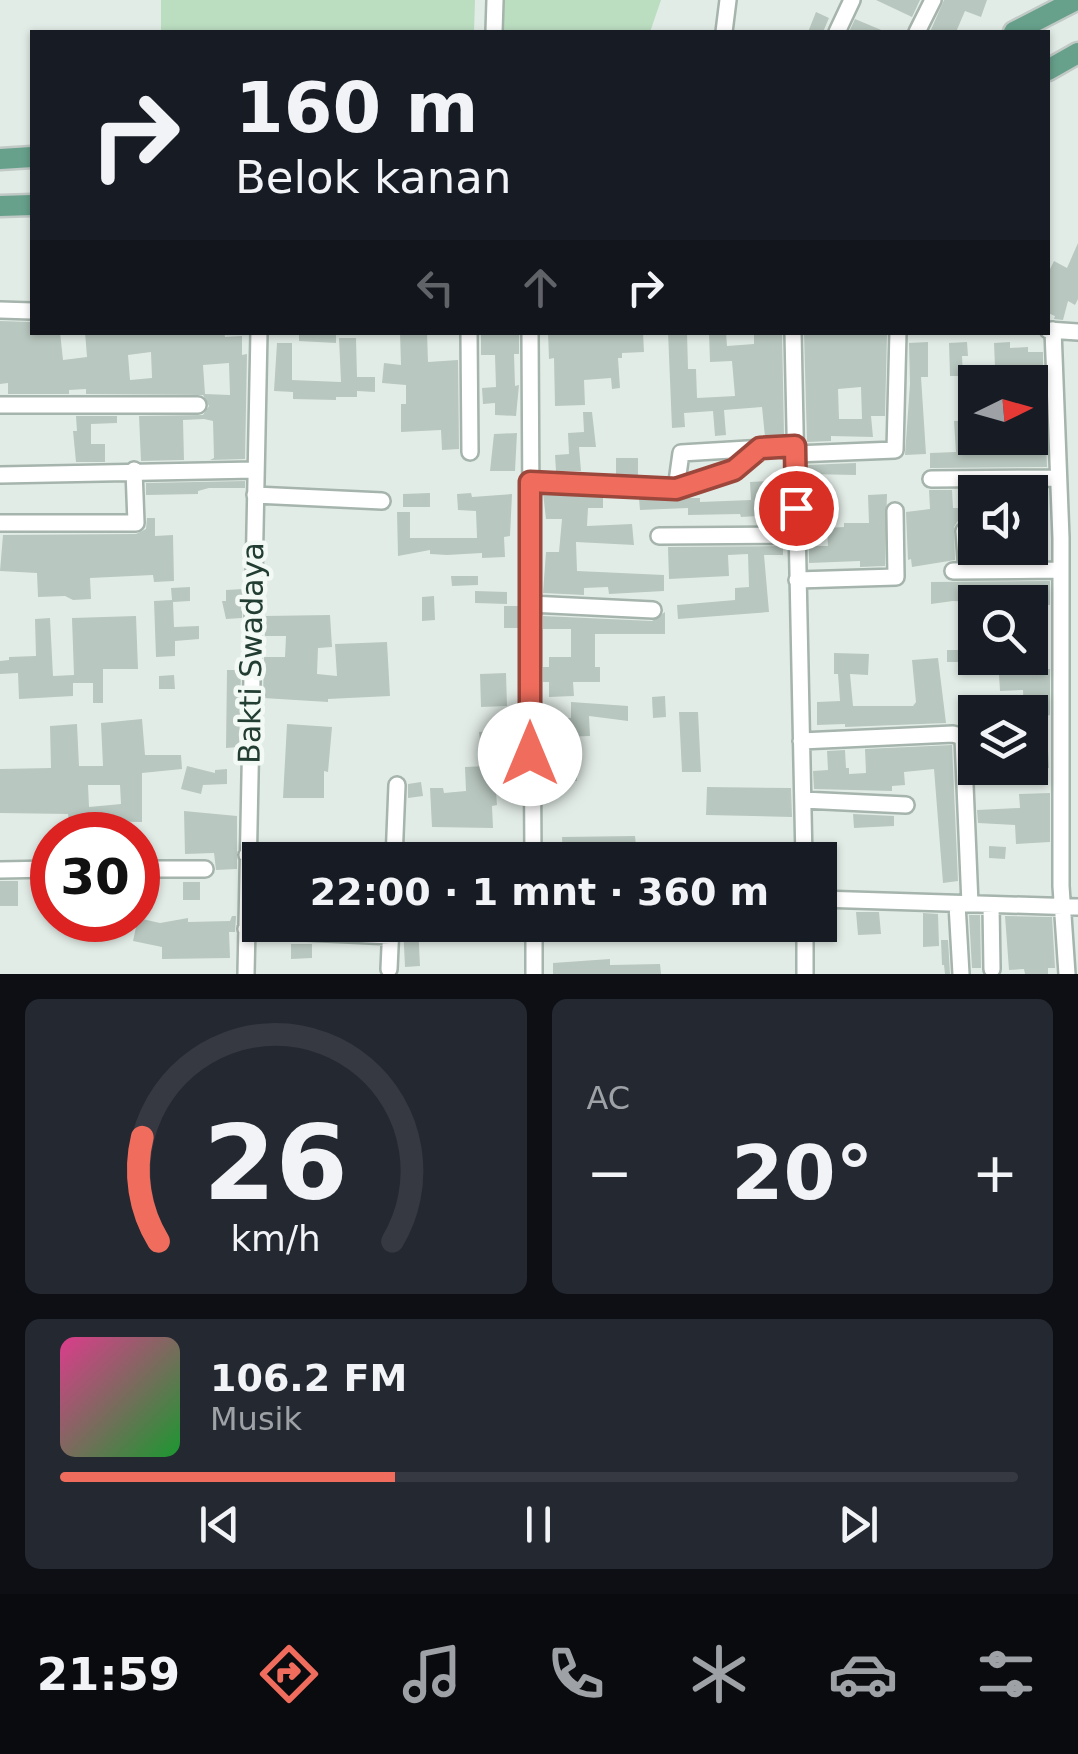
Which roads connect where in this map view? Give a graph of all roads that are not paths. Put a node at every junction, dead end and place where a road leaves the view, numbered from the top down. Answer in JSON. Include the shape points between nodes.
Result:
{"nodes":[{"id":1,"x":495,"y":0,"type":"edge"},
{"id":2,"x":728,"y":0,"type":"edge"},
{"id":3,"x":852,"y":0,"type":"edge"},
{"id":4,"x":933,"y":0,"type":"edge"},
{"id":5,"x":1076,"y":0,"type":"edge"},
{"id":6,"x":494,"y":30,"type":"edge"},
{"id":7,"x":724,"y":30,"type":"edge"},
{"id":8,"x":838,"y":30,"type":"edge"},
{"id":9,"x":918,"y":30,"type":"edge"},
{"id":10,"x":1018,"y":30,"type":"edge"},
{"id":11,"x":1078,"y":53,"type":"edge"},
{"id":12,"x":1050,"y":69,"type":"edge"},
{"id":13,"x":30,"y":158,"type":"edge"},
{"id":14,"x":0,"y":159,"type":"edge"},
{"id":15,"x":30,"y":205,"type":"edge"},
{"id":16,"x":0,"y":206,"type":"edge"},
{"id":17,"x":0,"y":310,"type":"edge"},
{"id":18,"x":30,"y":311,"type":"edge"},
{"id":19,"x":1076,"y":328,"type":"edge"},
{"id":20,"x":1050,"y":330,"type":"edge"},
{"id":21,"x":259,"y":335,"type":"edge"},
{"id":22,"x":469,"y":335,"type":"edge"},
{"id":23,"x":530,"y":335,"type":"edge"},
{"id":24,"x":794,"y":335,"type":"edge"},
{"id":25,"x":898,"y":335,"type":"edge"},
{"id":26,"x":0,"y":404,"type":"edge"},
{"id":27,"x":198,"y":404,"type":"dead end"},
{"id":28,"x":760,"y":448,"type":"junction"},
{"id":29,"x":795,"y":450,"type":"junction"},
{"id":30,"x":470,"y":452,"type":"dead end"},
{"id":31,"x":134,"y":470,"type":"junction"},
{"id":32,"x":256,"y":470,"type":"junction"},
{"id":33,"x":0,"y":475,"type":"edge"},
{"id":34,"x":1058,"y":478,"type":"junction"},
{"id":35,"x":931,"y":479,"type":"dead end"},
{"id":36,"x":530,"y":482,"type":"junction"},
{"id":37,"x":676,"y":489,"type":"junction"},
{"id":38,"x":255,"y":495,"type":"junction"},
{"id":39,"x":382,"y":501,"type":"dead end"},
{"id":40,"x":896,"y":511,"type":"dead end"},
{"id":41,"x":0,"y":523,"type":"edge"},
{"id":42,"x":796,"y":535,"type":"junction"},
{"id":43,"x":659,"y":536,"type":"dead end"},
{"id":44,"x":1078,"y":537,"type":"edge"},
{"id":45,"x":1060,"y":538,"type":"junction"},
{"id":46,"x":961,"y":565,"type":"edge"},
{"id":47,"x":1060,"y":570,"type":"junction"},
{"id":48,"x":797,"y":580,"type":"junction"},
{"id":49,"x":530,"y":604,"type":"junction"},
{"id":50,"x":653,"y":610,"type":"dead end"},
{"id":51,"x":801,"y":742,"type":"junction"},
{"id":52,"x":398,"y":784,"type":"dead end"},
{"id":53,"x":1069,"y":798,"type":"edge"},
{"id":54,"x":802,"y":800,"type":"junction"},
{"id":55,"x":906,"y":805,"type":"dead end"},
{"id":56,"x":247,"y":842,"type":"edge"},
{"id":57,"x":395,"y":842,"type":"edge"},
{"id":58,"x":532,"y":842,"type":"edge"},
{"id":59,"x":803,"y":842,"type":"edge"},
{"id":60,"x":160,"y":869,"type":"edge"},
{"id":61,"x":205,"y":869,"type":"dead end"},
{"id":62,"x":0,"y":870,"type":"edge"},
{"id":63,"x":30,"y":870,"type":"edge"},
{"id":64,"x":837,"y":900,"type":"edge"},
{"id":65,"x":963,"y":904,"type":"junction"},
{"id":66,"x":990,"y":905,"type":"junction"},
{"id":67,"x":1070,"y":906,"type":"edge"},
{"id":68,"x":246,"y":942,"type":"edge"},
{"id":69,"x":390,"y":942,"type":"edge"},
{"id":70,"x":534,"y":942,"type":"edge"},
{"id":71,"x":805,"y":942,"type":"edge"},
{"id":72,"x":389,"y":969,"type":"dead end"},
{"id":73,"x":992,"y":969,"type":"dead end"},
{"id":74,"x":246,"y":974,"type":"edge"},
{"id":75,"x":534,"y":974,"type":"edge"},
{"id":76,"x":805,"y":974,"type":"edge"},
{"id":77,"x":961,"y":974,"type":"edge"},
{"id":78,"x":1067,"y":974,"type":"edge"}],
"edges":[{"from":1,"to":6,"type":"street"},
{"from":2,"to":7,"type":"street"},
{"from":3,"to":8,"type":"street"},
{"from":4,"to":9,"type":"street"},
{"from":5,"to":10,"type":"main road"},
{"from":11,"to":12,"type":"main road"},
{"from":13,"to":14,"type":"main road"},
{"from":15,"to":16,"type":"main road"},
{"from":17,"to":18,"type":"street"},
{"from":19,"to":20,"type":"street"},
{"from":20,"to":34,"type":"street"},
{"from":21,"to":32,"type":"street","name":"Bakti Swadaya"},
{"from":22,"to":30,"type":"street"},
{"from":23,"to":36,"type":"street"},
{"from":24,"to":29,"type":"street"},
{"from":25,"to":29,"type":"street","via":[[895,450]]},
{"from":26,"to":27,"type":"street"},
{"from":28,"to":29,"type":"street"},
{"from":28,"to":37,"type":"street","via":[[734,470]]},
{"from":28,"to":37,"type":"street","via":[[681,452]]},
{"from":29,"to":42,"type":"street"},
{"from":31,"to":32,"type":"street"},
{"from":31,"to":33,"type":"street"},
{"from":31,"to":41,"type":"street","via":[[136,523]]},
{"from":32,"to":38,"type":"street","name":"Bakti Swadaya"},
{"from":34,"to":35,"type":"street"},
{"from":34,"to":45,"type":"street"},
{"from":36,"to":37,"type":"street"},
{"from":36,"to":49,"type":"street"},
{"from":38,"to":39,"type":"street"},
{"from":38,"to":56,"type":"street","name":"Bakti Swadaya"},
{"from":40,"to":48,"type":"street","via":[[896,577]]},
{"from":42,"to":43,"type":"street"},
{"from":42,"to":48,"type":"street"},
{"from":44,"to":45,"type":"street"},
{"from":45,"to":47,"type":"street"},
{"from":46,"to":47,"type":"street","via":[[960,571]]},
{"from":47,"to":53,"type":"street"},
{"from":48,"to":51,"type":"street"},
{"from":49,"to":50,"type":"street"},
{"from":49,"to":58,"type":"street"},
{"from":51,"to":54,"type":"street"},
{"from":51,"to":65,"type":"street","via":[[962,737]]},
{"from":52,"to":57,"type":"street"},
{"from":53,"to":67,"type":"street"},
{"from":54,"to":55,"type":"street"},
{"from":54,"to":59,"type":"street"},
{"from":60,"to":61,"type":"street"},
{"from":62,"to":63,"type":"street"},
{"from":64,"to":65,"type":"street"},
{"from":65,"to":66,"type":"street"},
{"from":65,"to":77,"type":"street"},
{"from":66,"to":67,"type":"street"},
{"from":66,"to":73,"type":"street"},
{"from":67,"to":78,"type":"street"},
{"from":68,"to":74,"type":"street","name":"Bakti Swadaya"},
{"from":69,"to":72,"type":"street"},
{"from":70,"to":75,"type":"street"},
{"from":71,"to":76,"type":"street"}]}
